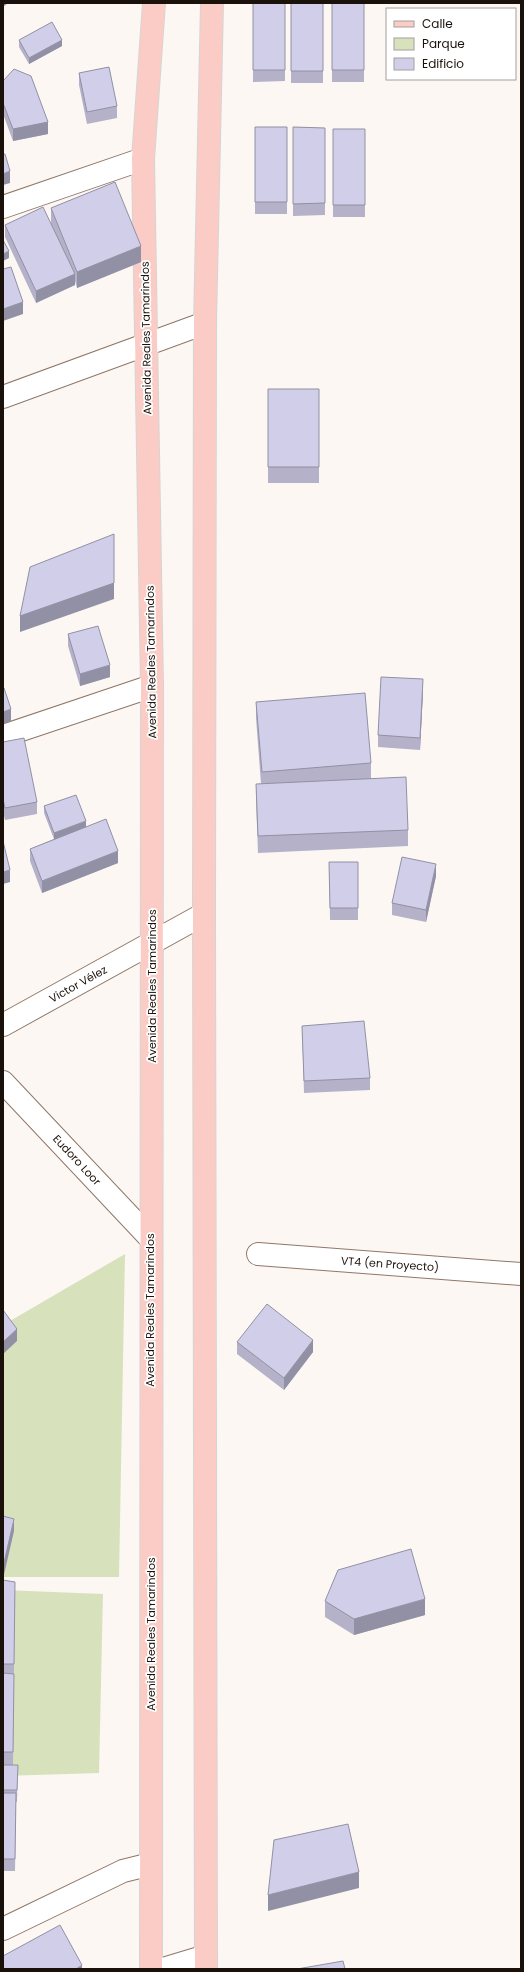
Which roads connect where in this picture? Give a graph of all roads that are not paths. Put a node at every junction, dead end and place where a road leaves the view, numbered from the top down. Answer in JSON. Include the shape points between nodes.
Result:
{"nodes":[{"id":1,"x":154,"y":3,"type":"edge"},
{"id":2,"x":212,"y":3,"type":"edge"},
{"id":3,"x":143,"y":159,"type":"junction"},
{"id":4,"x":3,"y":207,"type":"edge"},
{"id":5,"x":205,"y":323,"type":"junction"},
{"id":6,"x":145,"y":345,"type":"junction"},
{"id":7,"x":3,"y":396,"type":"edge"},
{"id":8,"x":152,"y":686,"type":"junction"},
{"id":9,"x":3,"y":736,"type":"edge"},
{"id":10,"x":204,"y":914,"type":"junction"},
{"id":11,"x":152,"y":943,"type":"junction"},
{"id":12,"x":3,"y":1025,"type":"edge"},
{"id":13,"x":3,"y":1082,"type":"edge"},
{"id":14,"x":150,"y":1238,"type":"junction"},
{"id":15,"x":258,"y":1254,"type":"dead end"},
{"id":16,"x":521,"y":1274,"type":"edge"},
{"id":17,"x":151,"y":1864,"type":"junction"},
{"id":18,"x":3,"y":1929,"type":"edge"},
{"id":19,"x":206,"y":1962,"type":"edge"},
{"id":20,"x":151,"y":1969,"type":"edge"},
{"id":21,"x":164,"y":1969,"type":"edge"}],
"edges":[{"from":1,"to":3,"type":"main road","name":"Avenida Reales Tamarindos"},
{"from":2,"to":5,"type":"main road"},
{"from":3,"to":4,"type":"street"},
{"from":3,"to":6,"type":"main road","name":"Avenida Reales Tamarindos"},
{"from":5,"to":6,"type":"street"},
{"from":5,"to":10,"type":"main road"},
{"from":6,"to":7,"type":"street"},
{"from":6,"to":8,"type":"main road","name":"Avenida Reales Tamarindos"},
{"from":8,"to":9,"type":"street"},
{"from":8,"to":11,"type":"main road","name":"Avenida Reales Tamarindos"},
{"from":10,"to":11,"type":"street","name":"Victor Vélez"},
{"from":10,"to":19,"type":"main road"},
{"from":11,"to":12,"type":"street","name":"Victor Vélez"},
{"from":11,"to":14,"type":"main road","name":"Avenida Reales Tamarindos"},
{"from":13,"to":14,"type":"street","name":"Eudoro Loor"},
{"from":14,"to":17,"type":"main road","name":"Avenida Reales Tamarindos"},
{"from":15,"to":16,"type":"street","name":"VT4 (en Proyecto)"},
{"from":17,"to":18,"type":"street","via":[[123,1871]]},
{"from":17,"to":20,"type":"main road","name":"Avenida Reales Tamarindos"},
{"from":19,"to":21,"type":"street"}]}
